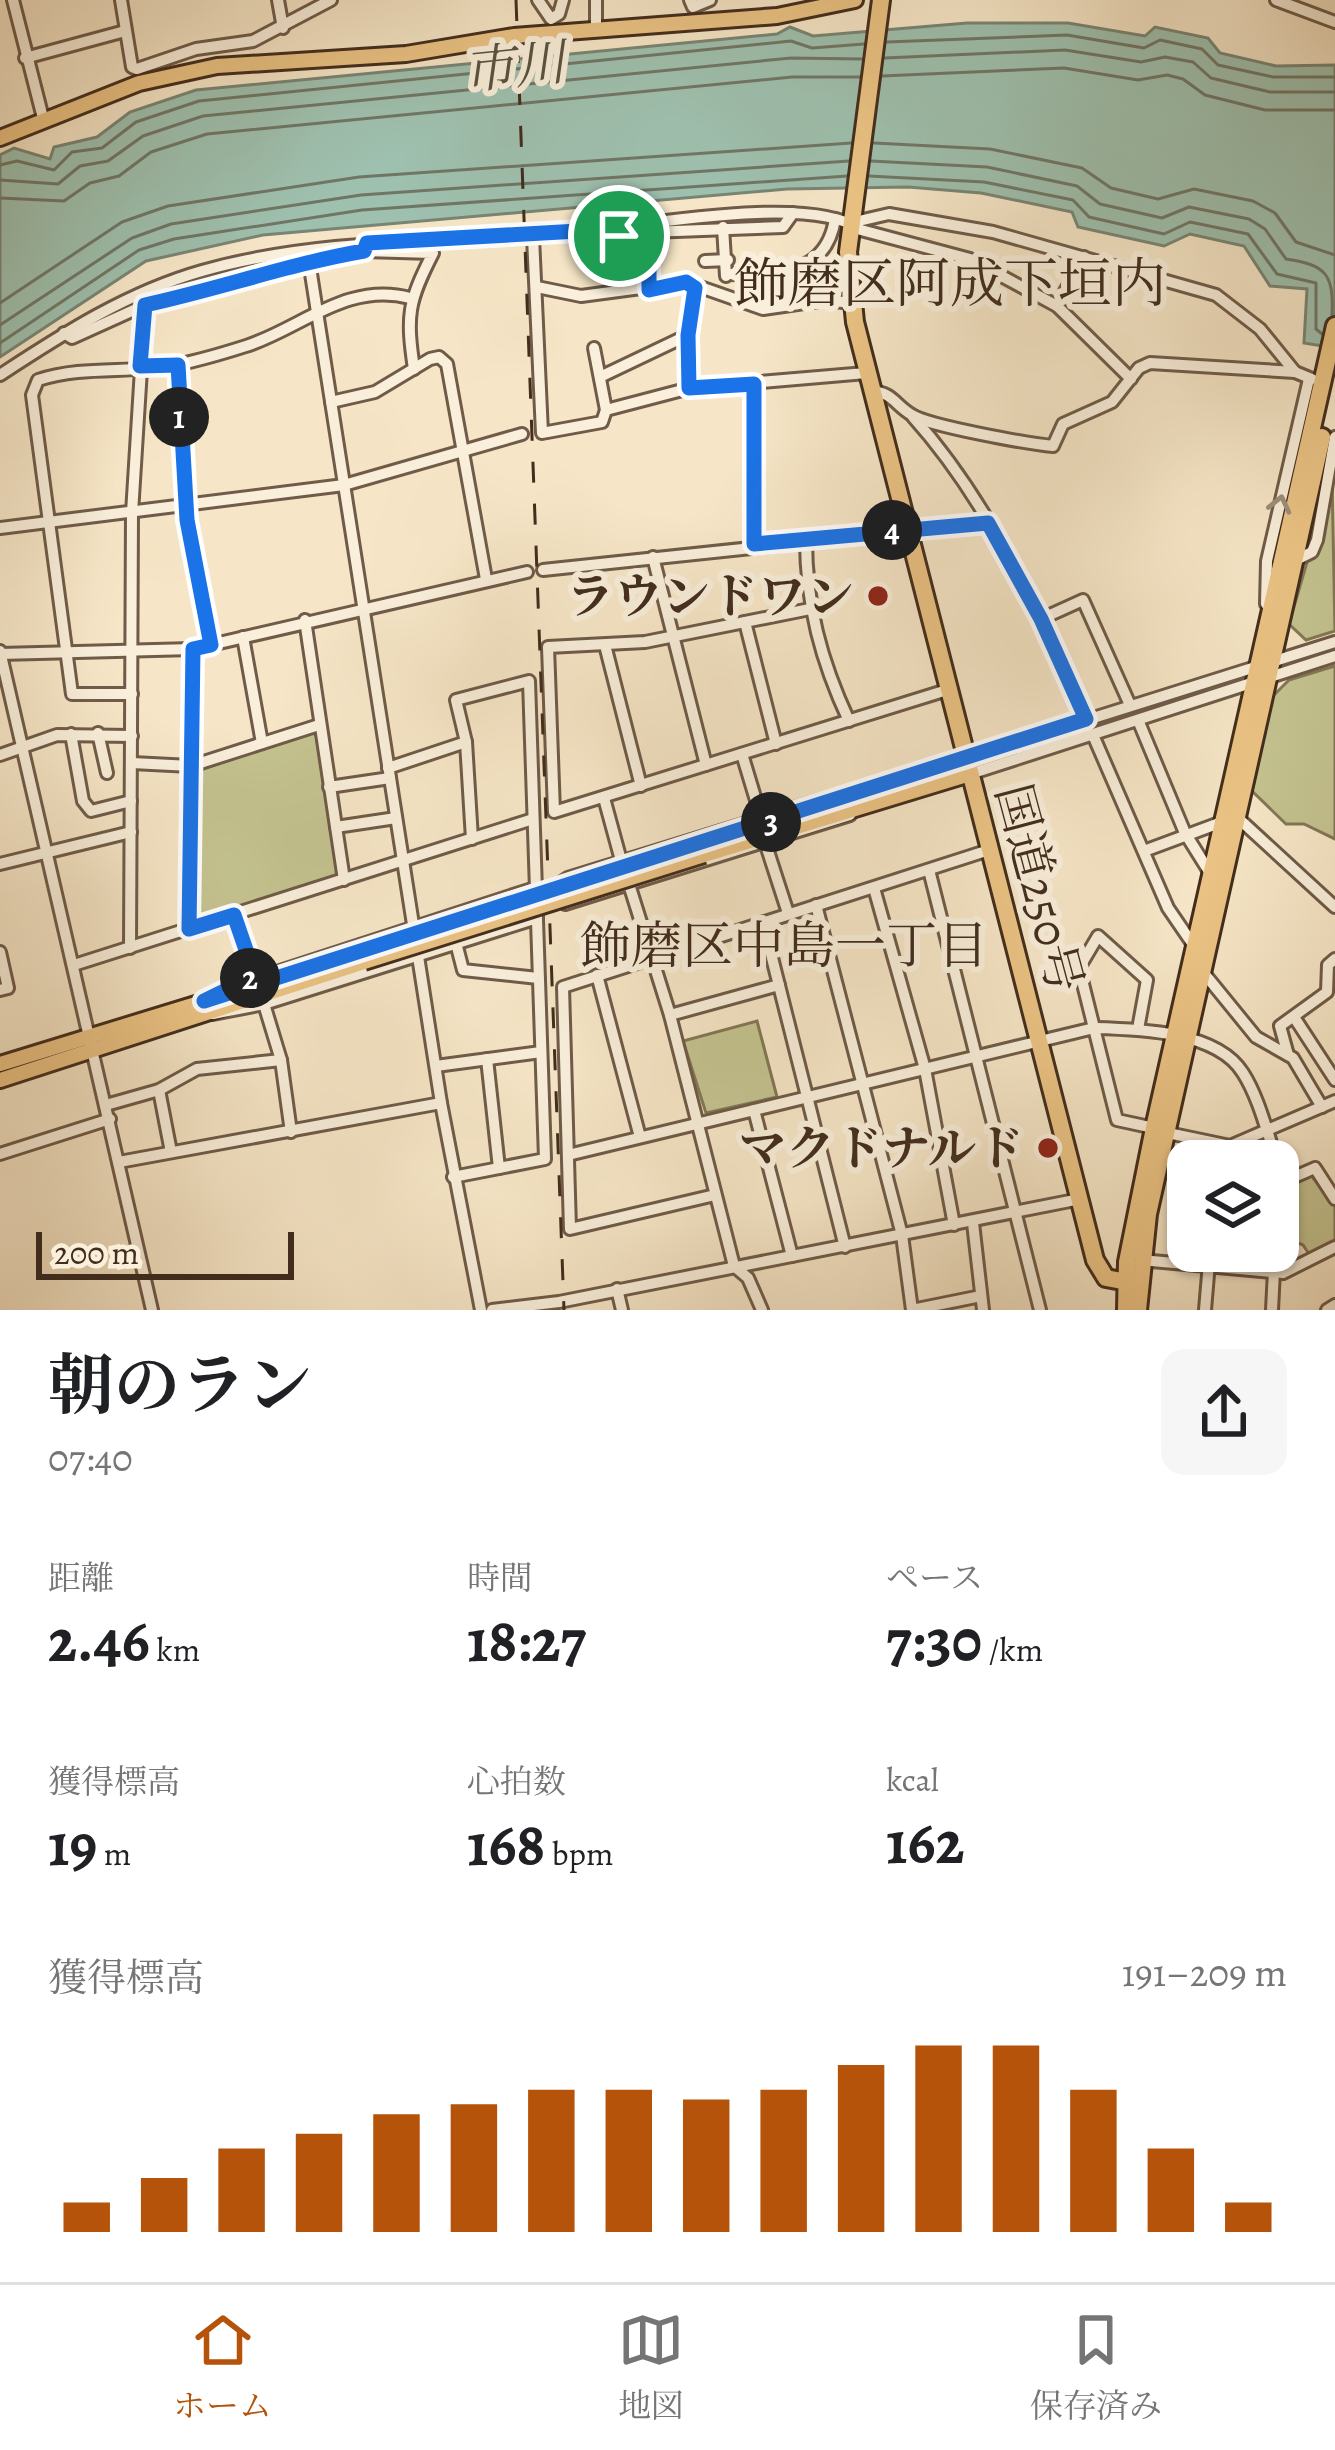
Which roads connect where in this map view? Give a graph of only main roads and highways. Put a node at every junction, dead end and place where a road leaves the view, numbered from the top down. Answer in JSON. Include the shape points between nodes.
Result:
{"nodes":[{"id":1,"x":851,"y":0,"type":"edge"},
{"id":2,"x":881,"y":0,"type":"edge"},
{"id":3,"x":797,"y":6,"type":"edge"},
{"id":4,"x":0,"y":139,"type":"edge"},
{"id":5,"x":1335,"y":326,"type":"edge"},
{"id":6,"x":1323,"y":377,"type":"edge"},
{"id":7,"x":1263,"y":672,"type":"junction"},
{"id":8,"x":968,"y":766,"type":"junction"},
{"id":9,"x":1230,"y":820,"type":"junction"},
{"id":10,"x":1182,"y":1040,"type":"junction"},
{"id":11,"x":91,"y":1044,"type":"junction"},
{"id":12,"x":0,"y":1064,"type":"edge"},
{"id":13,"x":0,"y":1080,"type":"edge"},
{"id":14,"x":1161,"y":1130,"type":"junction"},
{"id":15,"x":1132,"y":1284,"type":"junction"},
{"id":16,"x":1126,"y":1310,"type":"edge"},
{"id":17,"x":1138,"y":1310,"type":"edge"}],
"edges":[{"from":1,"to":3,"type":"main road"},
{"from":2,"to":8,"type":"highway","name":"国道250号","via":[[843,221],[852,303]]},
{"from":3,"to":4,"type":"main road","via":[[406,54],[217,66],[139,83]]},
{"from":5,"to":6,"type":"highway"},
{"from":7,"to":6,"type":"highway","one_way":true},
{"from":6,"to":7,"type":"highway","via":[[1296,560]]},
{"from":7,"to":9,"type":"highway"},
{"from":8,"to":11,"type":"main road","bridge":true},
{"from":8,"to":15,"type":"highway","name":"国道250号","via":[[1095,1260],[1106,1278]]},
{"from":9,"to":10,"type":"highway","via":[[1203,972]]},
{"from":9,"to":10,"type":"highway","via":[[1194,946]]},
{"from":10,"to":14,"type":"highway"},
{"from":11,"to":12,"type":"main road"},
{"from":11,"to":13,"type":"main road"},
{"from":14,"to":15,"type":"highway"},
{"from":14,"to":15,"type":"highway"},
{"from":15,"to":16,"type":"highway"},
{"from":15,"to":17,"type":"highway"}]}
